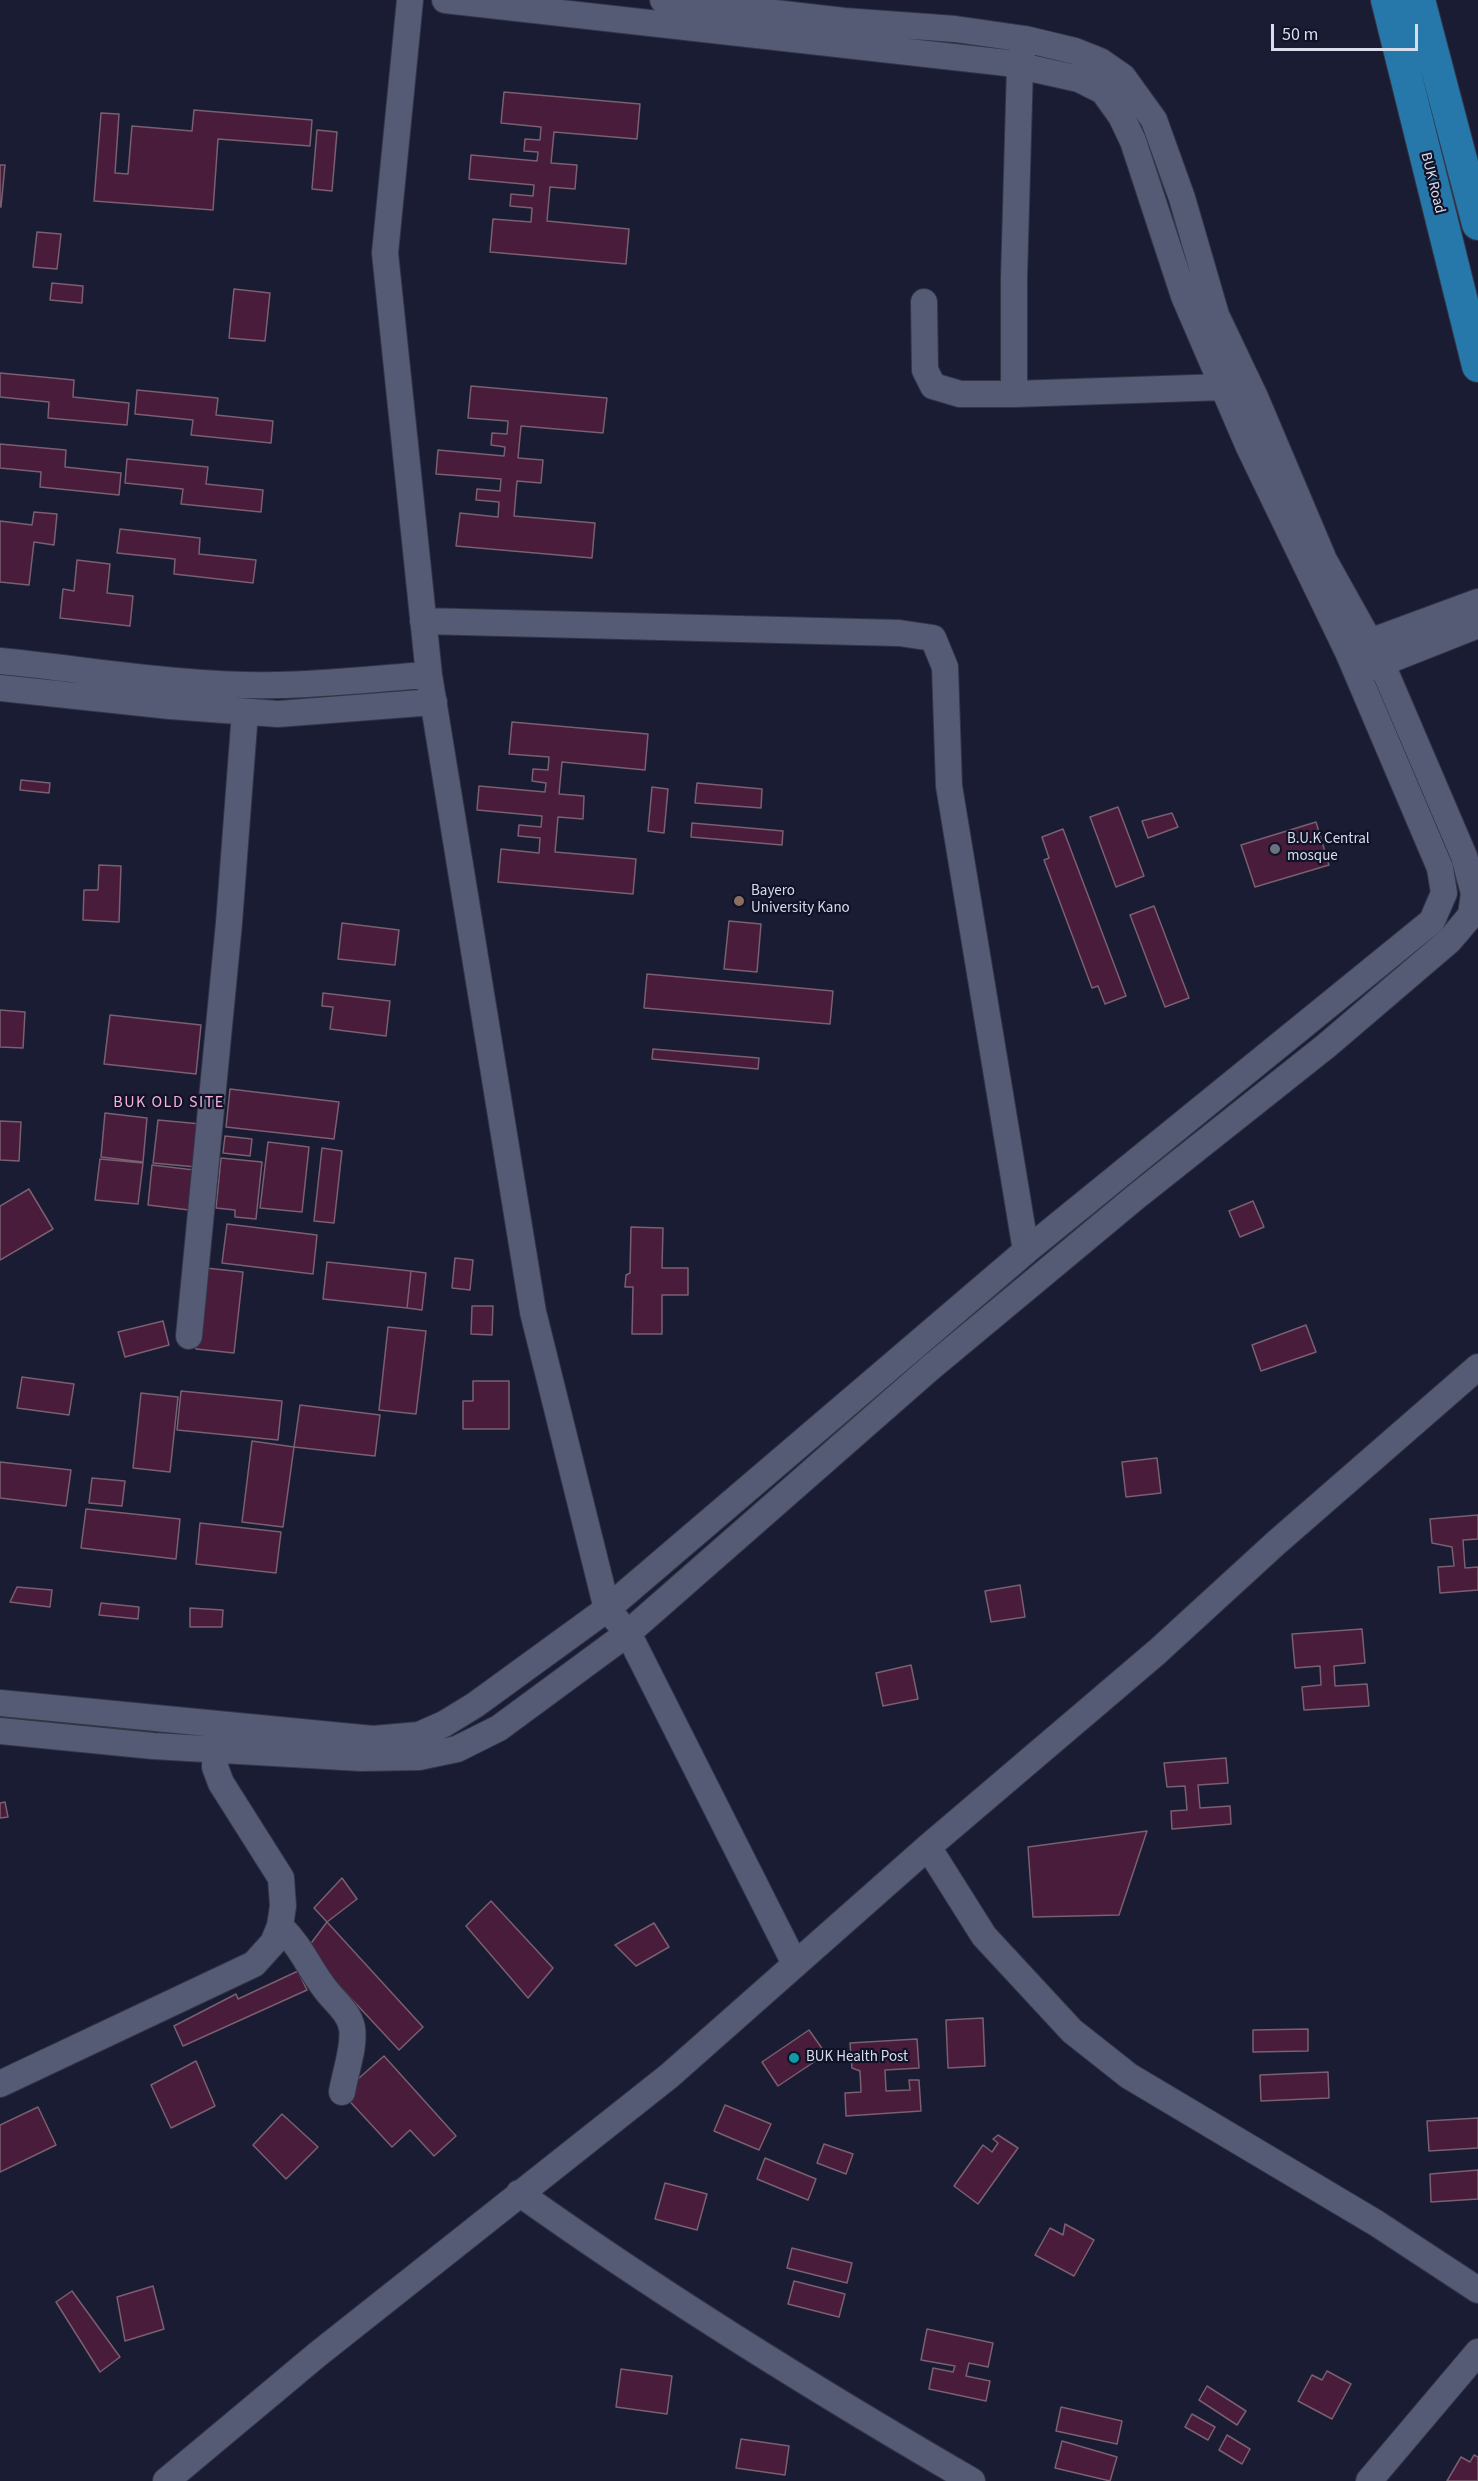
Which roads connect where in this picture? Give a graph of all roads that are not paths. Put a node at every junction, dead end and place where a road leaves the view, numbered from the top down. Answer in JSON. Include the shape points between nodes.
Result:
{"nodes":[{"id":1,"x":410,"y":0,"type":"edge"},
{"id":2,"x":445,"y":0,"type":"edge"},
{"id":3,"x":663,"y":0,"type":"edge"},
{"id":4,"x":1387,"y":0,"type":"edge"},
{"id":5,"x":1419,"y":0,"type":"edge"},
{"id":6,"x":744,"y":21,"type":"junction"},
{"id":7,"x":843,"y":22,"type":"edge"},
{"id":8,"x":1025,"y":39,"type":"junction"},
{"id":9,"x":1020,"y":66,"type":"junction"},
{"id":10,"x":1478,"y":224,"type":"edge"},
{"id":11,"x":924,"y":302,"type":"dead end"},
{"id":12,"x":1478,"y":366,"type":"edge"},
{"id":13,"x":1235,"y":382,"type":"junction"},
{"id":14,"x":1014,"y":394,"type":"junction"},
{"id":15,"x":1478,"y":602,"type":"edge"},
{"id":16,"x":423,"y":621,"type":"junction"},
{"id":17,"x":1478,"y":626,"type":"edge"},
{"id":18,"x":1364,"y":657,"type":"junction"},
{"id":19,"x":0,"y":661,"type":"edge"},
{"id":20,"x":429,"y":675,"type":"junction"},
{"id":21,"x":278,"y":685,"type":"junction"},
{"id":22,"x":0,"y":688,"type":"edge"},
{"id":23,"x":434,"y":702,"type":"junction"},
{"id":24,"x":245,"y":712,"type":"junction"},
{"id":25,"x":278,"y":714,"type":"junction"},
{"id":26,"x":1464,"y":856,"type":"junction"},
{"id":27,"x":1440,"y":868,"type":"junction"},
{"id":28,"x":1476,"y":895,"type":"edge"},
{"id":29,"x":1323,"y":1008,"type":"junction"},
{"id":30,"x":1346,"y":1029,"type":"junction"},
{"id":31,"x":1120,"y":1173,"type":"junction"},
{"id":32,"x":1137,"y":1196,"type":"junction"},
{"id":33,"x":1026,"y":1251,"type":"junction"},
{"id":34,"x":189,"y":1336,"type":"dead end"},
{"id":35,"x":1478,"y":1367,"type":"edge"},
{"id":36,"x":607,"y":1609,"type":"junction"},
{"id":37,"x":628,"y":1632,"type":"junction"},
{"id":38,"x":0,"y":1703,"type":"edge"},
{"id":39,"x":217,"y":1724,"type":"junction"},
{"id":40,"x":0,"y":1731,"type":"edge"},
{"id":41,"x":214,"y":1750,"type":"junction"},
{"id":42,"x":928,"y":1847,"type":"junction"},
{"id":43,"x":280,"y":1926,"type":"junction"},
{"id":44,"x":795,"y":1964,"type":"junction"},
{"id":45,"x":0,"y":2084,"type":"edge"},
{"id":46,"x":342,"y":2092,"type":"dead end"},
{"id":47,"x":519,"y":2193,"type":"junction"},
{"id":48,"x":1478,"y":2290,"type":"edge"},
{"id":49,"x":1478,"y":2352,"type":"edge"},
{"id":50,"x":166,"y":2481,"type":"edge"},
{"id":51,"x":972,"y":2481,"type":"edge"},
{"id":52,"x":1368,"y":2481,"type":"edge"}],
"edges":[{"from":1,"to":16,"type":"street","via":[[385,253]]},
{"from":2,"to":6,"type":"street"},
{"from":3,"to":6,"type":"street"},
{"from":4,"to":12,"type":"main road","name":"BUK Road"},
{"from":5,"to":10,"type":"main road"},
{"from":6,"to":7,"type":"street"},
{"from":7,"to":8,"type":"street","via":[[955,29]]},
{"from":7,"to":9,"type":"street"},
{"from":8,"to":9,"type":"street"},
{"from":8,"to":13,"type":"street","via":[[1100,61],[1123,77],[1154,120],[1182,198]]},
{"from":9,"to":13,"type":"street","via":[[1079,79],[1103,91],[1121,116],[1133,141],[1184,296]]},
{"from":9,"to":14,"type":"street"},
{"from":11,"to":14,"type":"street","via":[[924,361],[933,386],[960,394]]},
{"from":13,"to":14,"type":"street"},
{"from":13,"to":18,"type":"street","via":[[1324,560]]},
{"from":15,"to":18,"type":"street"},
{"from":16,"to":20,"type":"street"},
{"from":16,"to":33,"type":"street","via":[[899,633],[933,638],[945,667],[949,786]]},
{"from":17,"to":18,"type":"street"},
{"from":18,"to":26,"type":"street"},
{"from":18,"to":27,"type":"street"},
{"from":19,"to":21,"type":"street","via":[[181,682]]},
{"from":20,"to":21,"type":"street"},
{"from":20,"to":23,"type":"street"},
{"from":21,"to":25,"type":"street"},
{"from":22,"to":24,"type":"street"},
{"from":23,"to":25,"type":"street"},
{"from":23,"to":36,"type":"street","via":[[533,1312]]},
{"from":24,"to":25,"type":"street"},
{"from":24,"to":34,"type":"street"},
{"from":26,"to":27,"type":"street"},
{"from":26,"to":28,"type":"street"},
{"from":27,"to":29,"type":"street","via":[[1444,894],[1432,921]]},
{"from":28,"to":30,"type":"street","via":[[1471,915],[1450,940]]},
{"from":29,"to":30,"type":"street"},
{"from":29,"to":31,"type":"street"},
{"from":30,"to":32,"type":"street"},
{"from":31,"to":32,"type":"street"},
{"from":31,"to":33,"type":"street"},
{"from":32,"to":37,"type":"street","via":[[929,1369]]},
{"from":33,"to":36,"type":"street"},
{"from":35,"to":42,"type":"street","via":[[1157,1652]]},
{"from":36,"to":37,"type":"street"},
{"from":36,"to":39,"type":"street","via":[[475,1705],[419,1735],[373,1739]]},
{"from":37,"to":41,"type":"street","via":[[499,1728],[457,1749],[419,1757],[362,1758]]},
{"from":37,"to":44,"type":"street"},
{"from":38,"to":39,"type":"street"},
{"from":39,"to":41,"type":"street"},
{"from":40,"to":41,"type":"street"},
{"from":41,"to":43,"type":"street","via":[[222,1784],[281,1878]]},
{"from":42,"to":44,"type":"street"},
{"from":42,"to":48,"type":"street","via":[[984,1936],[1072,2031],[1129,2076],[1376,2223]]},
{"from":43,"to":45,"type":"street","via":[[273,1944],[254,1964]]},
{"from":43,"to":46,"type":"street","via":[[298,1944],[324,1989],[347,2016],[352,2039]]},
{"from":44,"to":47,"type":"street","via":[[669,2076]]},
{"from":47,"to":50,"type":"street"},
{"from":47,"to":51,"type":"street","via":[[623,2267]]},
{"from":49,"to":52,"type":"street"}]}
